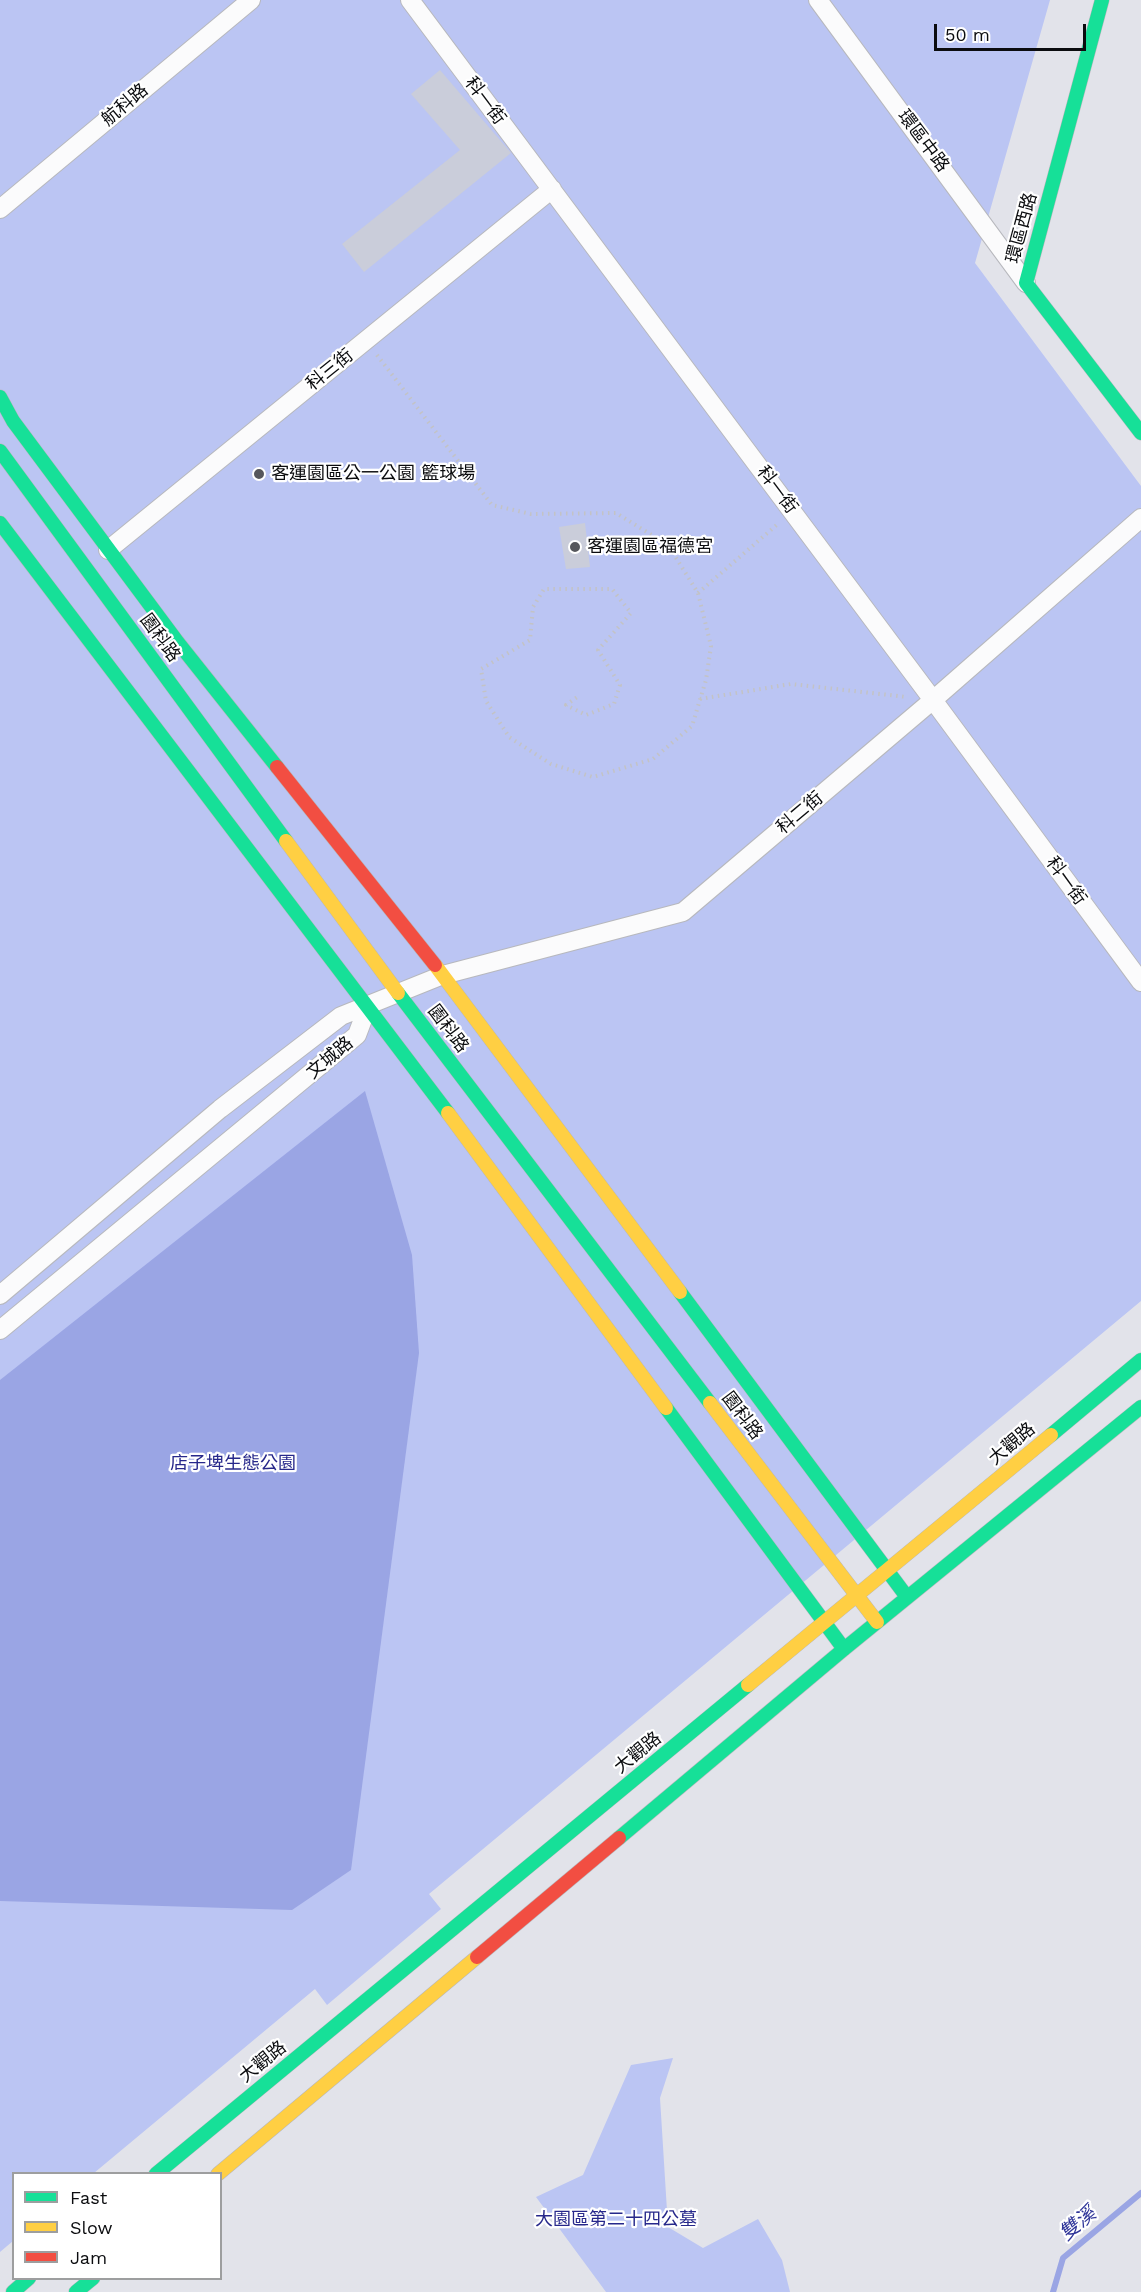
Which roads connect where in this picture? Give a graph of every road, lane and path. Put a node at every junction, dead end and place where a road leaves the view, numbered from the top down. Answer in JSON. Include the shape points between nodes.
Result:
{"nodes":[{"id":1,"x":251,"y":0,"type":"edge"},
{"id":2,"x":410,"y":0,"type":"edge"},
{"id":3,"x":818,"y":0,"type":"edge"},
{"id":4,"x":1102,"y":0,"type":"edge"},
{"id":5,"x":552,"y":189,"type":"junction"},
{"id":6,"x":0,"y":209,"type":"edge"},
{"id":7,"x":1026,"y":283,"type":"junction"},
{"id":8,"x":366,"y":340,"type":"junction"},
{"id":9,"x":0,"y":397,"type":"edge"},
{"id":10,"x":1141,"y":433,"type":"edge"},
{"id":11,"x":0,"y":450,"type":"edge"},
{"id":12,"x":793,"y":512,"type":"junction"},
{"id":13,"x":1141,"y":518,"type":"edge"},
{"id":14,"x":0,"y":523,"type":"edge"},
{"id":15,"x":108,"y":550,"type":"junction"},
{"id":16,"x":698,"y":593,"type":"junction"},
{"id":17,"x":580,"y":694,"type":"dead end"},
{"id":18,"x":700,"y":699,"type":"junction"},
{"id":19,"x":933,"y":700,"type":"junction"},
{"id":20,"x":442,"y":975,"type":"junction"},
{"id":21,"x":1141,"y":982,"type":"edge"},
{"id":22,"x":397,"y":992,"type":"junction"},
{"id":23,"x":368,"y":1006,"type":"junction"},
{"id":24,"x":0,"y":1295,"type":"edge"},
{"id":25,"x":0,"y":1330,"type":"edge"},
{"id":26,"x":1141,"y":1360,"type":"edge"},
{"id":27,"x":1141,"y":1407,"type":"edge"},
{"id":28,"x":888,"y":1571,"type":"junction"},
{"id":29,"x":857,"y":1597,"type":"junction"},
{"id":30,"x":907,"y":1597,"type":"junction"},
{"id":31,"x":877,"y":1622,"type":"junction"},
{"id":32,"x":825,"y":1623,"type":"junction"},
{"id":33,"x":844,"y":1649,"type":"junction"},
{"id":34,"x":158,"y":2172,"type":"edge"},
{"id":35,"x":220,"y":2172,"type":"edge"},
{"id":36,"x":27,"y":2280,"type":"edge"},
{"id":37,"x":90,"y":2280,"type":"edge"},
{"id":38,"x":77,"y":2288,"type":"edge"},
{"id":39,"x":13,"y":2292,"type":"edge"}],
"edges":[{"from":1,"to":6,"type":"street","name":"航科路"},
{"from":2,"to":5,"type":"street","name":"科一街"},
{"from":3,"to":7,"type":"street","name":"環區中路"},
{"from":4,"to":7,"type":"street","name":"環區西路"},
{"from":5,"to":8,"type":"street","name":"科三街"},
{"from":5,"to":12,"type":"street","name":"科一街"},
{"from":7,"to":10,"type":"street","name":"環區西路"},
{"from":8,"to":15,"type":"street","name":"科三街"},
{"from":8,"to":16,"type":"path","via":[[492,505],[531,514],[616,513],[668,545]]},
{"from":9,"to":15,"type":"street","via":[[13,421]]},
{"from":11,"to":22,"type":"street","name":"園科路"},
{"from":12,"to":16,"type":"path"},
{"from":12,"to":19,"type":"street","name":"科一街"},
{"from":13,"to":19,"type":"street","name":"科二街"},
{"from":14,"to":23,"type":"street"},
{"from":15,"to":20,"type":"street"},
{"from":16,"to":18,"type":"path","via":[[711,646]]},
{"from":17,"to":18,"type":"path","via":[[566,705],[586,715],[614,705],[620,685],[598,650],[631,613],[612,589],[544,589],[533,607],[530,640],[481,669],[486,701],[509,737],[551,764],[593,777],[653,759],[692,726]]},
{"from":18,"to":19,"type":"path","via":[[791,684]]},
{"from":19,"to":20,"type":"street","name":"科二街","via":[[683,912]]},
{"from":19,"to":21,"type":"street","name":"科一街"},
{"from":20,"to":22,"type":"street","name":"科二街"},
{"from":20,"to":28,"type":"street"},
{"from":22,"to":23,"type":"street","name":"科二街"},
{"from":22,"to":29,"type":"street","name":"園科路"},
{"from":23,"to":24,"type":"street","name":"文城路","via":[[340,1016],[230,1102]]},
{"from":23,"to":25,"type":"street","name":"文城路","via":[[357,1035]]},
{"from":23,"to":32,"type":"street"},
{"from":26,"to":28,"type":"street","name":"大觀路"},
{"from":27,"to":30,"type":"street"},
{"from":28,"to":29,"type":"street","name":"大觀路"},
{"from":28,"to":30,"type":"street"},
{"from":29,"to":31,"type":"street","name":"園科路"},
{"from":29,"to":32,"type":"street","name":"大觀路"},
{"from":30,"to":31,"type":"street"},
{"from":31,"to":33,"type":"street"},
{"from":32,"to":33,"type":"street"},
{"from":32,"to":34,"type":"street","name":"大觀路"},
{"from":33,"to":35,"type":"street"},
{"from":36,"to":39,"type":"street"},
{"from":37,"to":38,"type":"street"}]}
